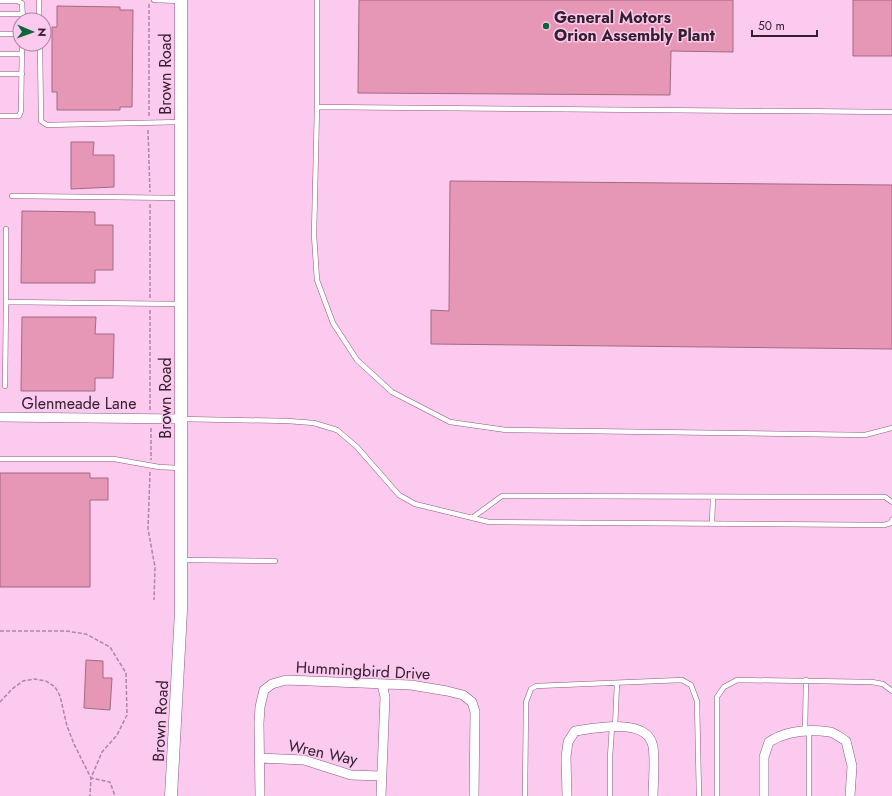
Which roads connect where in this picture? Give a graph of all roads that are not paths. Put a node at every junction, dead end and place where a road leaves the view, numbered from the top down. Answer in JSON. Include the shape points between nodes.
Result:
{"nodes":[{"id":1,"x":39,"y":0,"type":"edge"},
{"id":2,"x":154,"y":0,"type":"edge"},
{"id":3,"x":181,"y":0,"type":"edge"},
{"id":4,"x":317,"y":0,"type":"edge"},
{"id":5,"x":0,"y":1,"type":"edge"},
{"id":6,"x":23,"y":12,"type":"edge"},
{"id":7,"x":39,"y":12,"type":"edge"},
{"id":8,"x":0,"y":14,"type":"edge"},
{"id":9,"x":12,"y":14,"type":"edge"},
{"id":10,"x":0,"y":34,"type":"edge"},
{"id":11,"x":12,"y":34,"type":"edge"},
{"id":12,"x":40,"y":52,"type":"edge"},
{"id":13,"x":0,"y":54,"type":"edge"},
{"id":14,"x":22,"y":54,"type":"joint"},
{"id":15,"x":0,"y":74,"type":"edge"},
{"id":16,"x":22,"y":74,"type":"junction"},
{"id":17,"x":317,"y":106,"type":"junction"},
{"id":18,"x":892,"y":112,"type":"edge"},
{"id":19,"x":0,"y":116,"type":"edge"},
{"id":20,"x":181,"y":122,"type":"junction"},
{"id":21,"x":12,"y":196,"type":"dead end"},
{"id":22,"x":181,"y":198,"type":"junction"},
{"id":23,"x":6,"y":229,"type":"dead end"},
{"id":24,"x":6,"y":302,"type":"junction"},
{"id":25,"x":181,"y":304,"type":"junction"},
{"id":26,"x":4,"y":386,"type":"dead end"},
{"id":27,"x":0,"y":417,"type":"edge"},
{"id":28,"x":181,"y":419,"type":"junction"},
{"id":29,"x":892,"y":428,"type":"edge"},
{"id":30,"x":0,"y":459,"type":"edge"},
{"id":31,"x":181,"y":468,"type":"junction"},
{"id":32,"x":713,"y":497,"type":"junction"},
{"id":33,"x":892,"y":502,"type":"edge"},
{"id":34,"x":472,"y":518,"type":"junction"},
{"id":35,"x":892,"y":520,"type":"edge"},
{"id":36,"x":712,"y":524,"type":"junction"},
{"id":37,"x":181,"y":560,"type":"junction"},
{"id":38,"x":275,"y":561,"type":"dead end"},
{"id":39,"x":806,"y":680,"type":"junction"},
{"id":40,"x":617,"y":683,"type":"junction"},
{"id":41,"x":382,"y":684,"type":"junction"},
{"id":42,"x":892,"y":691,"type":"edge"},
{"id":43,"x":613,"y":727,"type":"junction"},
{"id":44,"x":807,"y":732,"type":"junction"},
{"id":45,"x":259,"y":758,"type":"junction"},
{"id":46,"x":382,"y":776,"type":"junction"},
{"id":47,"x":171,"y":796,"type":"edge"},
{"id":48,"x":260,"y":796,"type":"edge"},
{"id":49,"x":381,"y":796,"type":"edge"},
{"id":50,"x":474,"y":796,"type":"edge"},
{"id":51,"x":525,"y":796,"type":"edge"},
{"id":52,"x":567,"y":796,"type":"edge"},
{"id":53,"x":610,"y":796,"type":"edge"},
{"id":54,"x":653,"y":796,"type":"edge"},
{"id":55,"x":699,"y":796,"type":"edge"},
{"id":56,"x":717,"y":796,"type":"edge"},
{"id":57,"x":764,"y":796,"type":"edge"},
{"id":58,"x":809,"y":796,"type":"edge"},
{"id":59,"x":850,"y":796,"type":"edge"}],
"edges":[{"from":1,"to":7,"type":"lane"},
{"from":2,"to":3,"type":"lane"},
{"from":3,"to":20,"type":"main road","name":"Brown Road"},
{"from":4,"to":17,"type":"lane"},
{"from":5,"to":6,"type":"lane","via":[[22,3]]},
{"from":8,"to":9,"type":"lane"},
{"from":10,"to":11,"type":"lane"},
{"from":12,"to":20,"type":"lane","via":[[41,121],[47,125]]},
{"from":13,"to":14,"type":"lane"},
{"from":14,"to":16,"type":"lane"},
{"from":15,"to":16,"type":"lane"},
{"from":16,"to":19,"type":"lane","via":[[19,116]]},
{"from":17,"to":18,"type":"lane"},
{"from":17,"to":29,"type":"lane","via":[[314,235],[317,280],[333,323],[357,360],[392,392],[450,422],[506,430],[865,435]]},
{"from":20,"to":22,"type":"main road","name":"Brown Road"},
{"from":21,"to":22,"type":"lane"},
{"from":22,"to":25,"type":"main road","name":"Brown Road"},
{"from":23,"to":24,"type":"lane"},
{"from":24,"to":25,"type":"lane"},
{"from":24,"to":26,"type":"lane"},
{"from":25,"to":28,"type":"main road","name":"Brown Road"},
{"from":27,"to":28,"type":"street","name":"Glenmeade Lane"},
{"from":28,"to":31,"type":"main road","name":"Brown Road"},
{"from":28,"to":34,"type":"lane","via":[[288,421],[314,423],[336,430],[357,447],[398,495],[415,504]]},
{"from":30,"to":31,"type":"lane","via":[[114,459]]},
{"from":31,"to":37,"type":"main road","name":"Brown Road"},
{"from":32,"to":33,"type":"lane","via":[[885,498]]},
{"from":32,"to":34,"type":"lane","via":[[502,496]]},
{"from":32,"to":36,"type":"lane"},
{"from":34,"to":36,"type":"lane","via":[[488,522]]},
{"from":35,"to":36,"type":"lane","via":[[891,523],[884,525]]},
{"from":37,"to":38,"type":"lane"},
{"from":37,"to":47,"type":"main road","name":"Brown Road","via":[[179,662]]},
{"from":39,"to":42,"type":"lane","via":[[872,682],[883,684]]},
{"from":39,"to":44,"type":"lane"},
{"from":39,"to":56,"type":"lane","via":[[736,680],[724,687],[717,697]]},
{"from":40,"to":43,"type":"lane"},
{"from":40,"to":51,"type":"lane","via":[[536,686],[530,689],[526,702]]},
{"from":40,"to":55,"type":"lane","via":[[682,680],[691,686],[695,692],[698,709]]},
{"from":41,"to":45,"type":"street","name":"Hummingbird Drive","via":[[286,680],[272,684],[264,690],[260,707]]},
{"from":41,"to":46,"type":"street"},
{"from":41,"to":50,"type":"street","name":"Hummingbird Drive","via":[[410,685],[447,691],[463,695],[472,702],[475,712]]},
{"from":43,"to":52,"type":"street","via":[[602,726],[575,731],[568,742],[566,757]]},
{"from":43,"to":53,"type":"lane"},
{"from":43,"to":54,"type":"street","via":[[632,728],[646,733],[653,744]]},
{"from":44,"to":57,"type":"street","via":[[778,736],[768,742],[764,757]]},
{"from":44,"to":58,"type":"lane"},
{"from":44,"to":59,"type":"street","via":[[831,732],[846,741],[852,766]]},
{"from":45,"to":46,"type":"street","name":"Wren Way","via":[[304,760],[351,775]]},
{"from":45,"to":48,"type":"street","name":"Hummingbird Drive"},
{"from":46,"to":49,"type":"street"}]}
